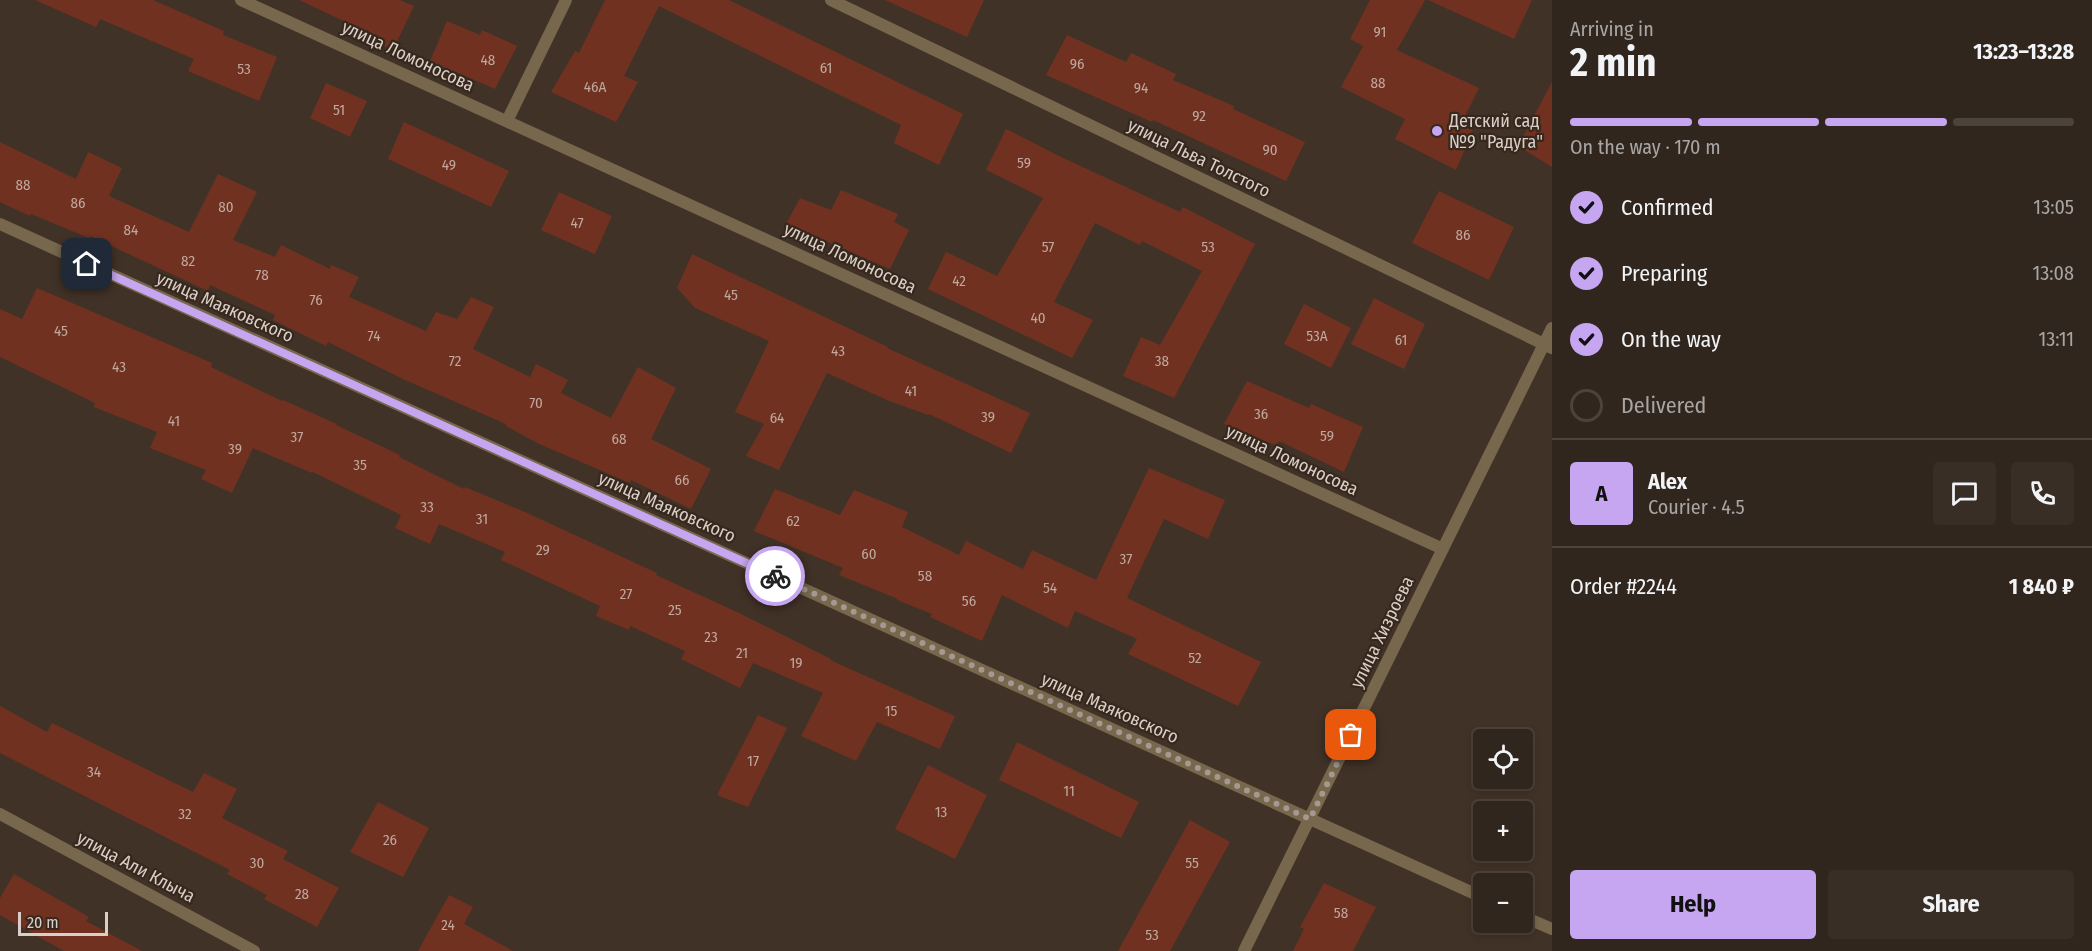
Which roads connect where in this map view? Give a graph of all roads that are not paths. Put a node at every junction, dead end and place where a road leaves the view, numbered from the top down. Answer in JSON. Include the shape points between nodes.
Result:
{"nodes":[{"id":1,"x":241,"y":0,"type":"edge"},
{"id":2,"x":566,"y":0,"type":"edge"},
{"id":3,"x":831,"y":0,"type":"edge"},
{"id":4,"x":507,"y":122,"type":"junction"},
{"id":5,"x":0,"y":225,"type":"edge"},
{"id":6,"x":1552,"y":328,"type":"edge"},
{"id":7,"x":1548,"y":346,"type":"edge"},
{"id":8,"x":1443,"y":549,"type":"junction"},
{"id":9,"x":0,"y":814,"type":"edge"},
{"id":10,"x":1310,"y":819,"type":"junction"},
{"id":11,"x":1473,"y":893,"type":"edge"},
{"id":12,"x":1533,"y":921,"type":"edge"},
{"id":13,"x":1552,"y":929,"type":"edge"},
{"id":14,"x":254,"y":951,"type":"edge"},
{"id":15,"x":1244,"y":951,"type":"edge"}],
"edges":[{"from":1,"to":4,"type":"street","name":"улица Ломоносова"},
{"from":2,"to":4,"type":"street"},
{"from":3,"to":7,"type":"street","name":"улица Льва Толстого"},
{"from":4,"to":8,"type":"street","name":"улица Ломоносова"},
{"from":5,"to":10,"type":"street","name":"улица Маяковского"},
{"from":6,"to":7,"type":"street","name":"улица Хизроева"},
{"from":7,"to":8,"type":"street","name":"улица Хизроева"},
{"from":8,"to":10,"type":"street","name":"улица Хизроева"},
{"from":9,"to":14,"type":"street","name":"улица Али Клыча"},
{"from":10,"to":11,"type":"street","name":"улица Маяковского"},
{"from":10,"to":15,"type":"street","name":"улица Хизроева"},
{"from":12,"to":13,"type":"street"}]}
